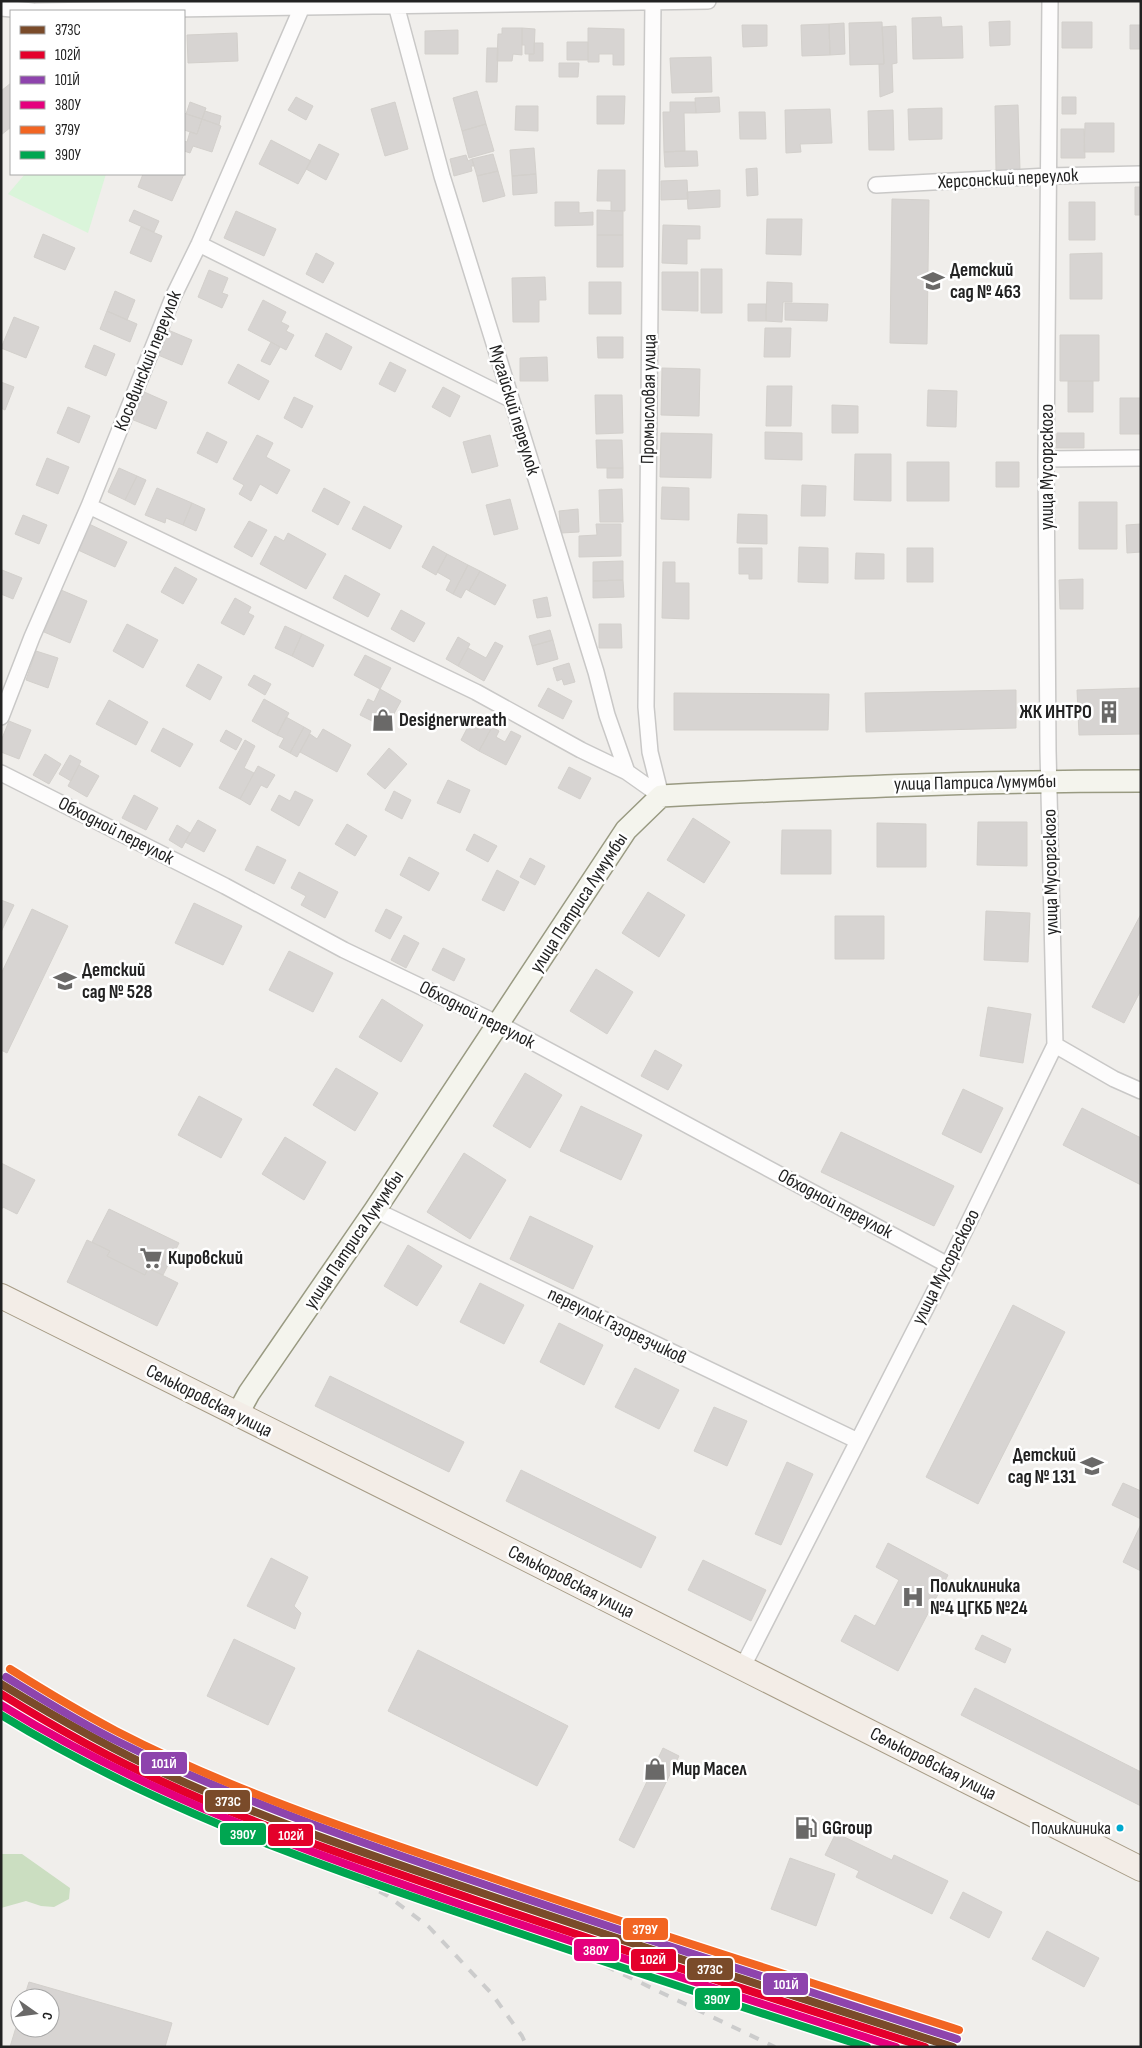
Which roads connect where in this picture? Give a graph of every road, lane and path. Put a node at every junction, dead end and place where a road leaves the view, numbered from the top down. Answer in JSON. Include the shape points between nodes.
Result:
{"nodes":[{"id":1,"x":708,"y":1,"type":"edge"},
{"id":2,"x":1050,"y":1,"type":"edge"},
{"id":3,"x":653,"y":2,"type":"edge"},
{"id":4,"x":396,"y":5,"type":"junction"},
{"id":5,"x":302,"y":7,"type":"junction"},
{"id":6,"x":1,"y":8,"type":"edge"},
{"id":7,"x":24,"y":10,"type":"edge"},
{"id":8,"x":102,"y":10,"type":"edge"},
{"id":9,"x":1141,"y":174,"type":"edge"},
{"id":10,"x":1048,"y":176,"type":"junction"},
{"id":11,"x":876,"y":185,"type":"dead end"},
{"id":12,"x":200,"y":244,"type":"junction"},
{"id":13,"x":510,"y":399,"type":"junction"},
{"id":14,"x":1141,"y":458,"type":"edge"},
{"id":15,"x":1046,"y":459,"type":"junction"},
{"id":16,"x":89,"y":506,"type":"junction"},
{"id":17,"x":1,"y":717,"type":"edge"},
{"id":18,"x":627,"y":772,"type":"junction"},
{"id":19,"x":1,"y":773,"type":"edge"},
{"id":20,"x":1049,"y":781,"type":"junction"},
{"id":21,"x":1141,"y":781,"type":"edge"},
{"id":22,"x":661,"y":796,"type":"junction"},
{"id":23,"x":499,"y":1024,"type":"junction"},
{"id":24,"x":1054,"y":1045,"type":"junction"},
{"id":25,"x":1141,"y":1091,"type":"edge"},
{"id":26,"x":375,"y":1210,"type":"junction"},
{"id":27,"x":948,"y":1265,"type":"junction"},
{"id":28,"x":1,"y":1296,"type":"edge"},
{"id":29,"x":237,"y":1415,"type":"junction"},
{"id":30,"x":858,"y":1441,"type":"junction"},
{"id":31,"x":742,"y":1668,"type":"junction"},
{"id":32,"x":1141,"y":1869,"type":"edge"}],
"edges":[{"from":1,"to":3,"type":"street"},
{"from":2,"to":10,"type":"street","name":"улица Мусоргского"},
{"from":3,"to":4,"type":"street"},
{"from":3,"to":22,"type":"street","name":"Промысловая улица","via":[[646,707],[650,752]]},
{"from":4,"to":5,"type":"street"},
{"from":4,"to":13,"type":"street","name":"Мугайский переулок","via":[[442,176]]},
{"from":5,"to":8,"type":"street"},
{"from":5,"to":12,"type":"street","name":"Косьвинский переулок"},
{"from":6,"to":7,"type":"street"},
{"from":9,"to":10,"type":"street","name":"Херсонский переулок"},
{"from":10,"to":11,"type":"street","name":"Херсонский переулок"},
{"from":10,"to":15,"type":"street","name":"улица Мусоргского"},
{"from":12,"to":13,"type":"street"},
{"from":12,"to":16,"type":"street","name":"Косьвинский переулок","via":[[174,295]]},
{"from":13,"to":18,"type":"street","name":"Мугайский переулок"},
{"from":14,"to":15,"type":"street"},
{"from":15,"to":20,"type":"street","name":"улица Мусоргского"},
{"from":16,"to":17,"type":"street","name":"Косьвинский переулок"},
{"from":16,"to":18,"type":"street","via":[[476,692]]},
{"from":18,"to":22,"type":"street"},
{"from":19,"to":23,"type":"street","name":"Обходной переулок","via":[[344,950]]},
{"from":20,"to":21,"type":"street","name":"улица Патриса Лумумбы"},
{"from":20,"to":22,"type":"street","name":"улица Патриса Лумумбы","via":[[850,786]]},
{"from":20,"to":24,"type":"street","name":"улица Мусоргского"},
{"from":22,"to":23,"type":"street","name":"улица Патриса Лумумбы","via":[[626,830]]},
{"from":23,"to":26,"type":"street","name":"улица Патриса Лумумбы"},
{"from":23,"to":27,"type":"street","name":"Обходной переулок"},
{"from":24,"to":25,"type":"street"},
{"from":24,"to":27,"type":"street","name":"улица Мусоргского"},
{"from":26,"to":29,"type":"street","name":"улица Патриса Лумумбы"},
{"from":26,"to":30,"type":"street","name":"переулок Газорезчиков"},
{"from":27,"to":30,"type":"street","name":"улица Мусоргского"},
{"from":28,"to":29,"type":"main road","name":"Селькоровская улица"},
{"from":29,"to":31,"type":"main road","name":"Селькоровская улица"},
{"from":30,"to":31,"type":"street","name":"улица Мусоргского"},
{"from":31,"to":32,"type":"main road","name":"Селькоровская улица"}]}
